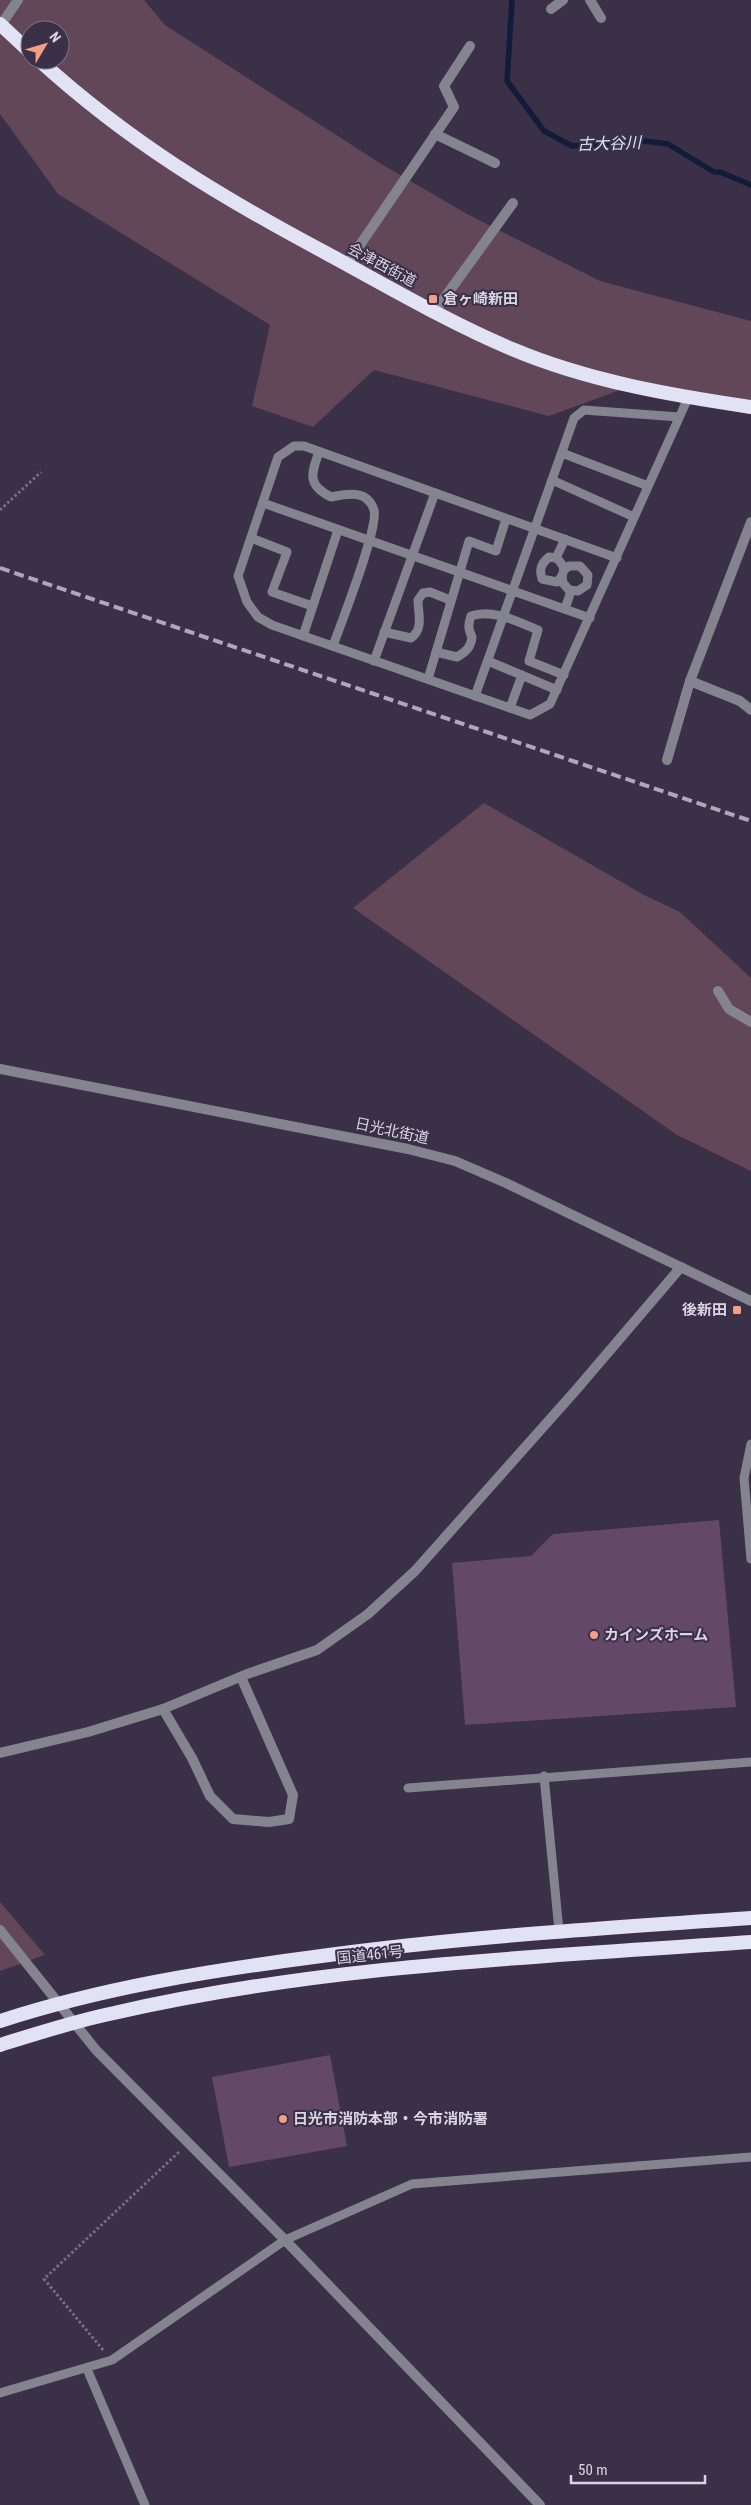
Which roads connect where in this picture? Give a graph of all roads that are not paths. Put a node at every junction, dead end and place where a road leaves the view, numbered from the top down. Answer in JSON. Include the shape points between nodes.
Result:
{"nodes":[{"id":1,"x":18,"y":0,"type":"edge"},
{"id":2,"x":563,"y":0,"type":"edge"},
{"id":3,"x":590,"y":0,"type":"edge"},
{"id":4,"x":551,"y":9,"type":"dead end"},
{"id":5,"x":601,"y":18,"type":"dead end"},
{"id":6,"x":0,"y":24,"type":"edge"},
{"id":7,"x":20,"y":43,"type":"edge"},
{"id":8,"x":470,"y":46,"type":"dead end"},
{"id":9,"x":50,"y":70,"type":"edge"},
{"id":10,"x":435,"y":134,"type":"junction"},
{"id":11,"x":494,"y":163,"type":"dead end"},
{"id":12,"x":513,"y":203,"type":"dead end"},
{"id":13,"x":347,"y":264,"type":"junction"},
{"id":14,"x":435,"y":311,"type":"junction"},
{"id":15,"x":688,"y":398,"type":"junction"},
{"id":16,"x":751,"y":406,"type":"edge"},
{"id":17,"x":679,"y":418,"type":"junction"},
{"id":18,"x":318,"y":452,"type":"junction"},
{"id":19,"x":562,"y":452,"type":"junction"},
{"id":20,"x":552,"y":480,"type":"junction"},
{"id":21,"x":648,"y":486,"type":"junction"},
{"id":22,"x":435,"y":493,"type":"junction"},
{"id":23,"x":263,"y":503,"type":"junction"},
{"id":24,"x":634,"y":517,"type":"junction"},
{"id":25,"x":506,"y":519,"type":"junction"},
{"id":26,"x":751,"y":522,"type":"edge"},
{"id":27,"x":535,"y":529,"type":"junction"},
{"id":28,"x":338,"y":530,"type":"junction"},
{"id":29,"x":251,"y":538,"type":"junction"},
{"id":30,"x":369,"y":540,"type":"junction"},
{"id":31,"x":565,"y":540,"type":"junction"},
{"id":32,"x":412,"y":555,"type":"junction"},
{"id":33,"x":556,"y":558,"type":"junction"},
{"id":34,"x":616,"y":558,"type":"junction"},
{"id":35,"x":459,"y":572,"type":"junction"},
{"id":36,"x":563,"y":573,"type":"junction"},
{"id":37,"x":571,"y":591,"type":"junction"},
{"id":38,"x":512,"y":592,"type":"junction"},
{"id":39,"x":450,"y":600,"type":"junction"},
{"id":40,"x":312,"y":606,"type":"junction"},
{"id":41,"x":565,"y":609,"type":"junction"},
{"id":42,"x":504,"y":616,"type":"junction"},
{"id":43,"x":590,"y":618,"type":"junction"},
{"id":44,"x":384,"y":632,"type":"junction"},
{"id":45,"x":303,"y":636,"type":"junction"},
{"id":46,"x":333,"y":646,"type":"junction"},
{"id":47,"x":436,"y":652,"type":"junction"},
{"id":48,"x":374,"y":661,"type":"junction"},
{"id":49,"x":488,"y":661,"type":"junction"},
{"id":50,"x":522,"y":675,"type":"junction"},
{"id":51,"x":564,"y":675,"type":"junction"},
{"id":52,"x":428,"y":679,"type":"junction"},
{"id":53,"x":690,"y":681,"type":"junction"},
{"id":54,"x":557,"y":690,"type":"junction"},
{"id":55,"x":475,"y":696,"type":"junction"},
{"id":56,"x":510,"y":708,"type":"junction"},
{"id":57,"x":751,"y":710,"type":"edge"},
{"id":58,"x":667,"y":760,"type":"dead end"},
{"id":59,"x":718,"y":991,"type":"dead end"},
{"id":60,"x":751,"y":1022,"type":"edge"},
{"id":61,"x":0,"y":1069,"type":"edge"},
{"id":62,"x":680,"y":1267,"type":"junction"},
{"id":63,"x":751,"y":1302,"type":"edge"},
{"id":64,"x":751,"y":1444,"type":"edge"},
{"id":65,"x":751,"y":1559,"type":"edge"},
{"id":66,"x":241,"y":1677,"type":"junction"},
{"id":67,"x":163,"y":1709,"type":"junction"},
{"id":68,"x":0,"y":1753,"type":"edge"},
{"id":69,"x":751,"y":1762,"type":"edge"},
{"id":70,"x":544,"y":1776,"type":"junction"},
{"id":71,"x":408,"y":1788,"type":"dead end"},
{"id":72,"x":751,"y":1918,"type":"edge"},
{"id":73,"x":0,"y":1930,"type":"edge"},
{"id":74,"x":558,"y":1931,"type":"junction"},
{"id":75,"x":751,"y":1942,"type":"edge"},
{"id":76,"x":60,"y":2002,"type":"junction"},
{"id":77,"x":0,"y":2021,"type":"edge"},
{"id":78,"x":75,"y":2022,"type":"junction"},
{"id":79,"x":0,"y":2045,"type":"edge"},
{"id":80,"x":751,"y":2157,"type":"edge"},
{"id":81,"x":285,"y":2240,"type":"junction"},
{"id":82,"x":87,"y":2368,"type":"junction"},
{"id":83,"x":0,"y":2393,"type":"edge"},
{"id":84,"x":145,"y":2505,"type":"edge"},
{"id":85,"x":540,"y":2505,"type":"edge"}],
"edges":[{"from":1,"to":6,"type":"street"},
{"from":2,"to":4,"type":"street"},
{"from":3,"to":5,"type":"street"},
{"from":6,"to":7,"type":"highway"},
{"from":8,"to":10,"type":"street","via":[[444,86],[454,108]]},
{"from":9,"to":13,"type":"highway","name":"会津西街道","via":[[78,95],[184,173]]},
{"from":10,"to":11,"type":"street"},
{"from":10,"to":13,"type":"street"},
{"from":12,"to":14,"type":"street"},
{"from":13,"to":14,"type":"highway","name":"会津西街道"},
{"from":14,"to":15,"type":"highway","name":"会津西街道","via":[[514,350],[571,370]]},
{"from":15,"to":16,"type":"highway","name":"会津西街道"},
{"from":15,"to":17,"type":"lane"},
{"from":17,"to":19,"type":"lane","via":[[584,410],[574,418]]},
{"from":17,"to":21,"type":"lane"},
{"from":18,"to":22,"type":"lane"},
{"from":18,"to":23,"type":"lane","via":[[294,446],[278,457]]},
{"from":18,"to":30,"type":"lane","via":[[312,470],[318,489],[332,497],[348,492],[358,494],[373,508],[375,516]]},
{"from":19,"to":20,"type":"lane"},
{"from":19,"to":21,"type":"lane"},
{"from":20,"to":24,"type":"lane"},
{"from":20,"to":27,"type":"lane"},
{"from":21,"to":24,"type":"lane"},
{"from":22,"to":25,"type":"lane"},
{"from":22,"to":32,"type":"lane"},
{"from":23,"to":28,"type":"lane"},
{"from":23,"to":29,"type":"lane"},
{"from":24,"to":34,"type":"lane"},
{"from":25,"to":27,"type":"lane"},
{"from":25,"to":35,"type":"lane","via":[[496,551],[469,542]]},
{"from":26,"to":53,"type":"street"},
{"from":27,"to":31,"type":"lane"},
{"from":27,"to":38,"type":"lane"},
{"from":28,"to":30,"type":"lane"},
{"from":28,"to":40,"type":"lane"},
{"from":29,"to":40,"type":"lane","via":[[288,552],[272,592]]},
{"from":29,"to":45,"type":"lane","via":[[238,576],[247,602],[258,618]]},
{"from":30,"to":32,"type":"lane"},
{"from":30,"to":46,"type":"lane"},
{"from":31,"to":33,"type":"lane"},
{"from":31,"to":34,"type":"lane"},
{"from":32,"to":35,"type":"lane"},
{"from":32,"to":44,"type":"lane"},
{"from":33,"to":36,"type":"lane","via":[[563,563]]},
{"from":33,"to":36,"type":"lane","via":[[549,557],[543,562],[542,578],[557,582]]},
{"from":34,"to":43,"type":"lane"},
{"from":35,"to":38,"type":"lane"},
{"from":35,"to":39,"type":"lane"},
{"from":36,"to":37,"type":"lane","via":[[565,587]]},
{"from":36,"to":37,"type":"lane","via":[[576,564],[588,575],[587,585]]},
{"from":37,"to":41,"type":"lane"},
{"from":38,"to":41,"type":"lane"},
{"from":38,"to":42,"type":"lane"},
{"from":39,"to":44,"type":"lane","via":[[430,592],[423,593],[418,600],[420,626],[417,634],[411,638]]},
{"from":39,"to":47,"type":"lane"},
{"from":40,"to":45,"type":"lane"},
{"from":41,"to":43,"type":"lane"},
{"from":42,"to":47,"type":"lane","via":[[482,612],[471,616],[468,630],[472,642],[466,651],[458,657]]},
{"from":42,"to":49,"type":"lane"},
{"from":42,"to":51,"type":"lane","via":[[538,630],[529,661]]},
{"from":43,"to":51,"type":"lane"},
{"from":44,"to":48,"type":"lane"},
{"from":45,"to":46,"type":"lane"},
{"from":46,"to":48,"type":"lane"},
{"from":47,"to":52,"type":"lane"},
{"from":48,"to":52,"type":"lane"},
{"from":49,"to":50,"type":"lane"},
{"from":49,"to":55,"type":"lane"},
{"from":50,"to":54,"type":"lane"},
{"from":50,"to":56,"type":"lane"},
{"from":51,"to":54,"type":"lane"},
{"from":52,"to":55,"type":"lane"},
{"from":53,"to":57,"type":"street","via":[[740,701]]},
{"from":53,"to":58,"type":"street"},
{"from":54,"to":56,"type":"lane","via":[[550,704],[530,715]]},
{"from":55,"to":56,"type":"lane"},
{"from":59,"to":60,"type":"street","via":[[729,1009]]},
{"from":61,"to":62,"type":"street","name":"日光北街道","via":[[455,1161]]},
{"from":62,"to":63,"type":"street","name":"日光北街道"},
{"from":62,"to":66,"type":"street","via":[[576,1390],[415,1570],[368,1614],[317,1650]]},
{"from":64,"to":65,"type":"lane","via":[[744,1478]]},
{"from":66,"to":67,"type":"street"},
{"from":66,"to":67,"type":"street","via":[[293,1795],[290,1819],[269,1822],[233,1819],[210,1796]]},
{"from":67,"to":68,"type":"street","via":[[88,1732]]},
{"from":69,"to":70,"type":"lane"},
{"from":70,"to":71,"type":"lane"},
{"from":70,"to":74,"type":"lane"},
{"from":72,"to":74,"type":"highway","name":"国道461号"},
{"from":73,"to":76,"type":"street"},
{"from":74,"to":76,"type":"highway","name":"国道461号","via":[[402,1945],[283,1961],[163,1979]]},
{"from":75,"to":78,"type":"highway","name":"国道461号","via":[[427,1966],[299,1980],[167,2001]]},
{"from":76,"to":77,"type":"highway","name":"国道461号"},
{"from":76,"to":78,"type":"street"},
{"from":78,"to":79,"type":"highway","name":"国道461号"},
{"from":78,"to":81,"type":"street","via":[[96,2050]]},
{"from":80,"to":81,"type":"lane","via":[[412,2184]]},
{"from":81,"to":82,"type":"lane","via":[[112,2360]]},
{"from":81,"to":85,"type":"street"},
{"from":82,"to":83,"type":"lane"},
{"from":82,"to":84,"type":"lane"}]}
